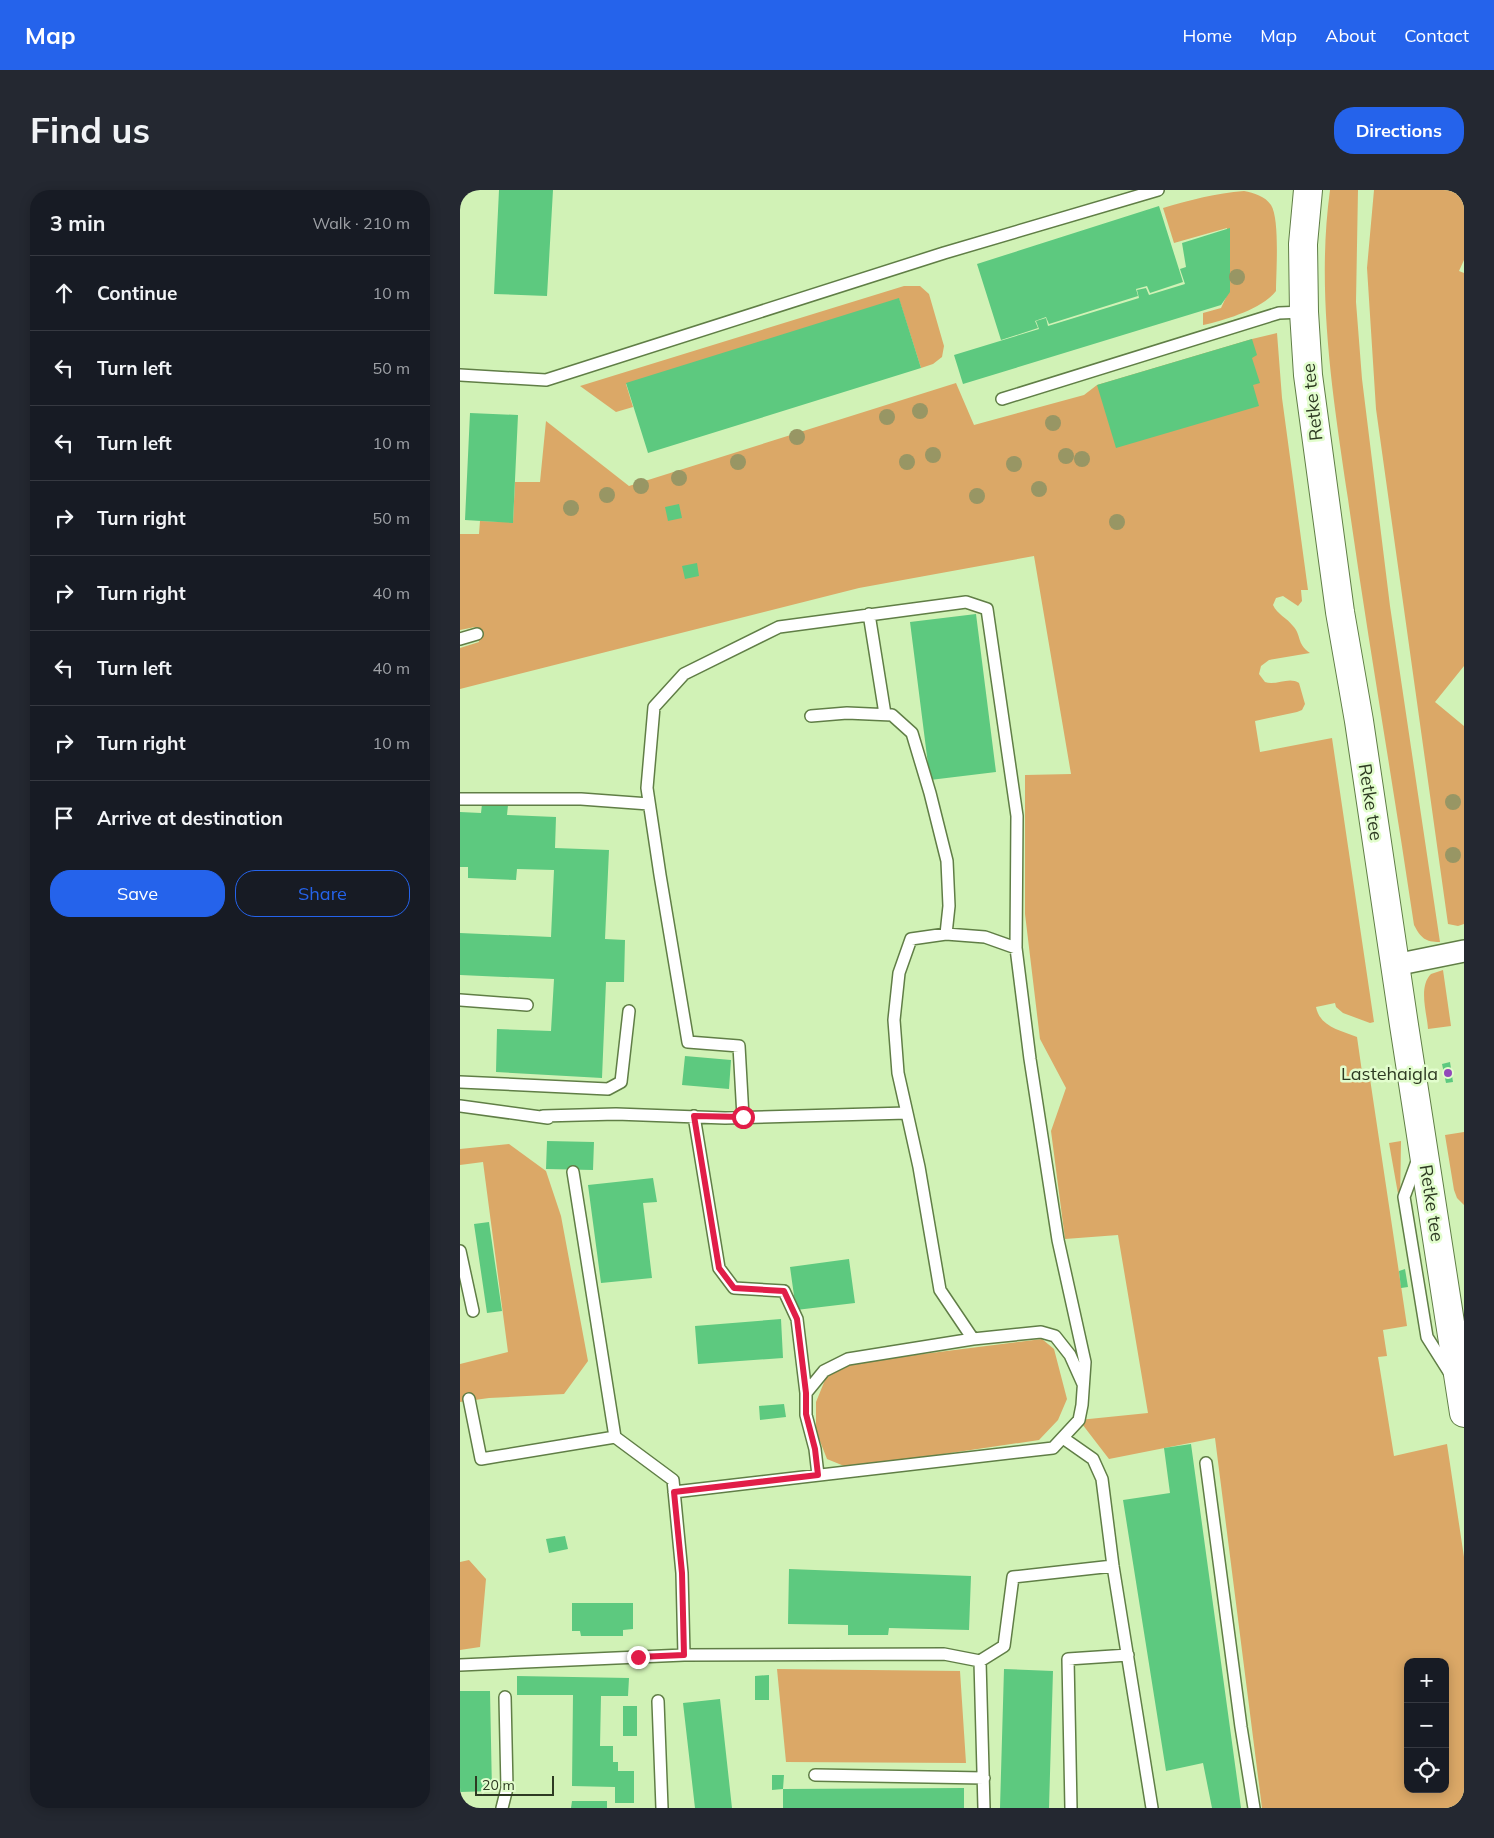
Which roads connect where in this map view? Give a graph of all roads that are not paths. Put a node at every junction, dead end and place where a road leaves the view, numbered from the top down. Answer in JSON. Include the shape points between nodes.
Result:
{"nodes":[{"id":1,"x":1158,"y":190,"type":"edge"},
{"id":2,"x":1308,"y":190,"type":"edge"},
{"id":3,"x":1304,"y":312,"type":"junction"},
{"id":4,"x":460,"y":375,"type":"edge"},
{"id":5,"x":1002,"y":399,"type":"dead end"},
{"id":6,"x":869,"y":614,"type":"junction"},
{"id":7,"x":477,"y":634,"type":"dead end"},
{"id":8,"x":460,"y":639,"type":"edge"},
{"id":9,"x":885,"y":714,"type":"junction"},
{"id":10,"x":811,"y":716,"type":"dead end"},
{"id":11,"x":460,"y":799,"type":"edge"},
{"id":12,"x":649,"y":804,"type":"junction"},
{"id":13,"x":946,"y":934,"type":"junction"},
{"id":14,"x":1016,"y":948,"type":"junction"},
{"id":15,"x":1464,"y":951,"type":"edge"},
{"id":16,"x":1395,"y":965,"type":"junction"},
{"id":17,"x":460,"y":1000,"type":"edge"},
{"id":18,"x":527,"y":1005,"type":"dead end"},
{"id":19,"x":629,"y":1012,"type":"dead end"},
{"id":20,"x":460,"y":1082,"type":"edge"},
{"id":21,"x":460,"y":1106,"type":"edge"},
{"id":22,"x":907,"y":1113,"type":"junction"},
{"id":23,"x":543,"y":1116,"type":"junction"},
{"id":24,"x":694,"y":1116,"type":"junction"},
{"id":25,"x":743,"y":1117,"type":"junction"},
{"id":26,"x":562,"y":1123,"type":"dead end"},
{"id":27,"x":573,"y":1172,"type":"dead end"},
{"id":28,"x":460,"y":1251,"type":"edge"},
{"id":29,"x":473,"y":1311,"type":"dead end"},
{"id":30,"x":973,"y":1340,"type":"junction"},
{"id":31,"x":1084,"y":1386,"type":"junction"},
{"id":32,"x":806,"y":1393,"type":"junction"},
{"id":33,"x":469,"y":1399,"type":"dead end"},
{"id":34,"x":1462,"y":1402,"type":"edge"},
{"id":35,"x":615,"y":1437,"type":"junction"},
{"id":36,"x":1063,"y":1438,"type":"junction"},
{"id":37,"x":1206,"y":1463,"type":"dead end"},
{"id":38,"x":818,"y":1475,"type":"junction"},
{"id":39,"x":674,"y":1492,"type":"junction"},
{"id":40,"x":1113,"y":1566,"type":"junction"},
{"id":41,"x":684,"y":1655,"type":"junction"},
{"id":42,"x":1128,"y":1655,"type":"junction"},
{"id":43,"x":980,"y":1661,"type":"junction"},
{"id":44,"x":460,"y":1665,"type":"edge"},
{"id":45,"x":505,"y":1696,"type":"dead end"},
{"id":46,"x":658,"y":1701,"type":"dead end"},
{"id":47,"x":815,"y":1775,"type":"dead end"},
{"id":48,"x":984,"y":1778,"type":"junction"},
{"id":49,"x":502,"y":1808,"type":"edge"},
{"id":50,"x":662,"y":1808,"type":"edge"},
{"id":51,"x":984,"y":1808,"type":"edge"},
{"id":52,"x":1072,"y":1808,"type":"edge"},
{"id":53,"x":1152,"y":1808,"type":"edge"},
{"id":54,"x":1254,"y":1808,"type":"edge"}],
"edges":[{"from":1,"to":4,"type":"lane","via":[[944,253],[546,380]]},
{"from":2,"to":3,"type":"street","name":"Retke tee"},
{"from":3,"to":5,"type":"lane","via":[[1279,313]]},
{"from":3,"to":16,"type":"street","name":"Retke tee","via":[[1308,375],[1340,612]]},
{"from":6,"to":9,"type":"lane"},
{"from":6,"to":12,"type":"lane","via":[[779,627],[684,674],[654,707],[647,788]]},
{"from":6,"to":14,"type":"lane","via":[[966,602],[987,609],[1017,816]]},
{"from":7,"to":8,"type":"lane"},
{"from":9,"to":10,"type":"lane"},
{"from":9,"to":13,"type":"lane","via":[[892,714],[912,733],[930,793],[947,861],[949,906]]},
{"from":11,"to":12,"type":"lane","via":[[581,799]]},
{"from":12,"to":25,"type":"lane","via":[[688,1042],[739,1046]]},
{"from":13,"to":14,"type":"lane","via":[[985,937]]},
{"from":13,"to":22,"type":"lane","via":[[911,939],[899,973],[894,1020],[898,1073]]},
{"from":14,"to":31,"type":"lane","via":[[1058,1240],[1085,1362]]},
{"from":15,"to":16,"type":"street"},
{"from":16,"to":34,"type":"street","name":"Retke tee"},
{"from":17,"to":18,"type":"lane"},
{"from":19,"to":20,"type":"lane","via":[[621,1082],[608,1089]]},
{"from":21,"to":23,"type":"lane"},
{"from":22,"to":25,"type":"lane"},
{"from":22,"to":30,"type":"lane","via":[[940,1290]]},
{"from":23,"to":24,"type":"lane"},
{"from":23,"to":26,"type":"lane"},
{"from":24,"to":25,"type":"lane"},
{"from":24,"to":32,"type":"lane","via":[[719,1268],[734,1288],[784,1291],[797,1319]]},
{"from":27,"to":35,"type":"lane"},
{"from":28,"to":29,"type":"lane"},
{"from":30,"to":31,"type":"lane","via":[[1041,1332],[1055,1336],[1070,1355]]},
{"from":30,"to":32,"type":"lane","via":[[848,1359],[824,1371]]},
{"from":31,"to":36,"type":"lane","via":[[1079,1420]]},
{"from":32,"to":38,"type":"lane","via":[[806,1414]]},
{"from":33,"to":35,"type":"lane","via":[[481,1459]]},
{"from":35,"to":39,"type":"lane","via":[[673,1480]]},
{"from":36,"to":38,"type":"lane","via":[[1053,1448]]},
{"from":36,"to":40,"type":"lane","via":[[1093,1459],[1102,1479]]},
{"from":37,"to":54,"type":"lane"},
{"from":38,"to":39,"type":"lane"},
{"from":39,"to":41,"type":"lane","via":[[682,1573]]},
{"from":40,"to":42,"type":"lane"},
{"from":40,"to":43,"type":"lane","via":[[1013,1577],[1004,1646]]},
{"from":41,"to":43,"type":"lane","via":[[944,1654]]},
{"from":41,"to":44,"type":"lane"},
{"from":42,"to":52,"type":"lane","via":[[1068,1659]]},
{"from":42,"to":53,"type":"lane"},
{"from":43,"to":48,"type":"lane"},
{"from":45,"to":49,"type":"lane","via":[[507,1788]]},
{"from":46,"to":50,"type":"lane"},
{"from":47,"to":48,"type":"lane"},
{"from":48,"to":51,"type":"lane"}]}
